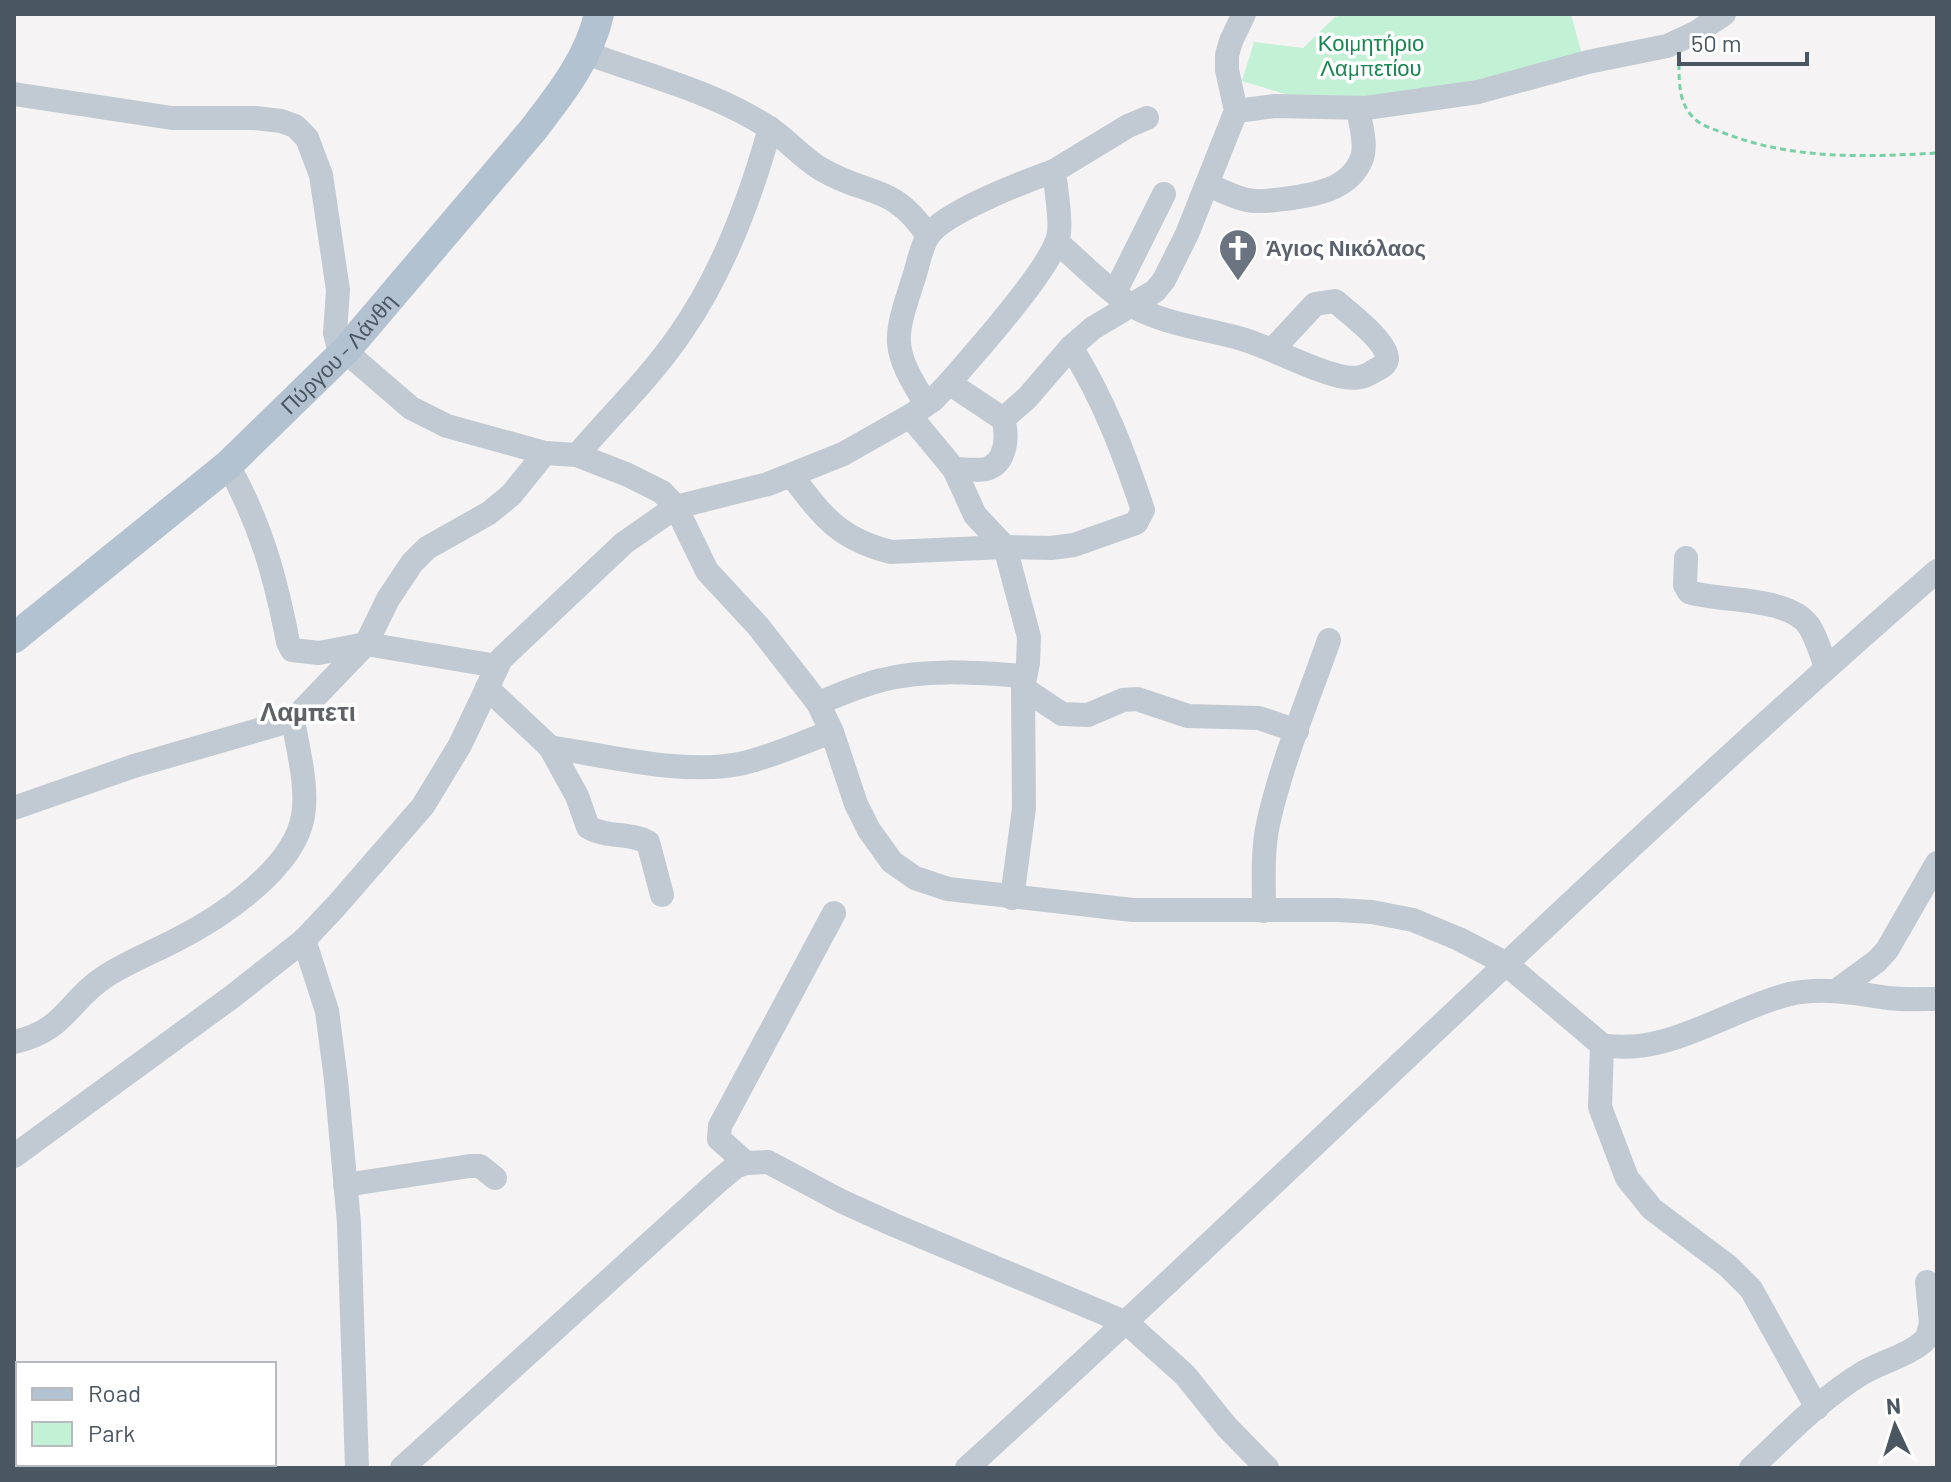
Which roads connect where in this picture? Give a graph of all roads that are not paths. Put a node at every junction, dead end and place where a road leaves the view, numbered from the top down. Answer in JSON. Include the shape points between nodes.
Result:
{"nodes":[{"id":1,"x":599,"y":14,"type":"edge"},
{"id":2,"x":1244,"y":14,"type":"edge"},
{"id":3,"x":1724,"y":14,"type":"edge"},
{"id":4,"x":586,"y":53,"type":"junction"},
{"id":5,"x":14,"y":94,"type":"edge"},
{"id":6,"x":1358,"y":108,"type":"junction"},
{"id":7,"x":1236,"y":111,"type":"junction"},
{"id":8,"x":1147,"y":118,"type":"dead end"},
{"id":9,"x":770,"y":128,"type":"junction"},
{"id":10,"x":1054,"y":171,"type":"junction"},
{"id":11,"x":1207,"y":184,"type":"junction"},
{"id":12,"x":1164,"y":194,"type":"dead end"},
{"id":13,"x":928,"y":236,"type":"junction"},
{"id":14,"x":1057,"y":242,"type":"junction"},
{"id":15,"x":1123,"y":299,"type":"junction"},
{"id":16,"x":1071,"y":347,"type":"junction"},
{"id":17,"x":1273,"y":349,"type":"dead end"},
{"id":18,"x":346,"y":350,"type":"junction"},
{"id":19,"x":949,"y":383,"type":"junction"},
{"id":20,"x":918,"y":410,"type":"junction"},
{"id":21,"x":1003,"y":419,"type":"junction"},
{"id":22,"x":545,"y":453,"type":"junction"},
{"id":23,"x":577,"y":455,"type":"junction"},
{"id":24,"x":228,"y":465,"type":"junction"},
{"id":25,"x":954,"y":469,"type":"junction"},
{"id":26,"x":792,"y":476,"type":"junction"},
{"id":27,"x":676,"y":507,"type":"junction"},
{"id":28,"x":1005,"y":547,"type":"junction"},
{"id":29,"x":1686,"y":558,"type":"dead end"},
{"id":30,"x":1937,"y":571,"type":"edge"},
{"id":31,"x":14,"y":638,"type":"edge"},
{"id":32,"x":1329,"y":640,"type":"dead end"},
{"id":33,"x":366,"y":644,"type":"junction"},
{"id":34,"x":1826,"y":667,"type":"junction"},
{"id":35,"x":492,"y":677,"type":"junction"},
{"id":36,"x":1024,"y":682,"type":"junction"},
{"id":37,"x":818,"y":703,"type":"junction"},
{"id":38,"x":293,"y":720,"type":"junction"},
{"id":39,"x":1297,"y":731,"type":"junction"},
{"id":40,"x":832,"y":732,"type":"junction"},
{"id":41,"x":550,"y":747,"type":"junction"},
{"id":42,"x":14,"y":808,"type":"edge"},
{"id":43,"x":1937,"y":863,"type":"edge"},
{"id":44,"x":662,"y":895,"type":"dead end"},
{"id":45,"x":1012,"y":898,"type":"junction"},
{"id":46,"x":1264,"y":911,"type":"junction"},
{"id":47,"x":834,"y":913,"type":"dead end"},
{"id":48,"x":304,"y":940,"type":"junction"},
{"id":49,"x":1505,"y":963,"type":"junction"},
{"id":50,"x":1836,"y":991,"type":"junction"},
{"id":51,"x":1937,"y":999,"type":"edge"},
{"id":52,"x":14,"y":1042,"type":"edge"},
{"id":53,"x":1602,"y":1045,"type":"junction"},
{"id":54,"x":14,"y":1156,"type":"edge"},
{"id":55,"x":746,"y":1163,"type":"junction"},
{"id":56,"x":495,"y":1178,"type":"dead end"},
{"id":57,"x":345,"y":1185,"type":"junction"},
{"id":58,"x":1927,"y":1282,"type":"dead end"},
{"id":59,"x":1127,"y":1323,"type":"junction"},
{"id":60,"x":1817,"y":1408,"type":"junction"},
{"id":61,"x":357,"y":1468,"type":"edge"},
{"id":62,"x":402,"y":1468,"type":"edge"},
{"id":63,"x":967,"y":1468,"type":"edge"},
{"id":64,"x":1267,"y":1468,"type":"edge"},
{"id":65,"x":1751,"y":1468,"type":"edge"}],
"edges":[{"from":1,"to":4,"type":"main road","name":"Πύργου - Λάνθη"},
{"from":2,"to":7,"type":"street","via":[[1227,55]]},
{"from":3,"to":6,"type":"street","via":[[1679,41],[1478,92]]},
{"from":4,"to":9,"type":"street","via":[[703,95]]},
{"from":4,"to":18,"type":"main road","name":"Πύργου - Λάνθη","via":[[532,131]]},
{"from":5,"to":18,"type":"street","via":[[172,118],[265,118],[295,126],[307,138],[321,175],[338,290],[335,340]]},
{"from":6,"to":7,"type":"street","via":[[1275,106]]},
{"from":6,"to":11,"type":"street","via":[[1361,159],[1327,191],[1261,202]]},
{"from":7,"to":11,"type":"street"},
{"from":8,"to":10,"type":"street"},
{"from":9,"to":13,"type":"street","via":[[822,170],[901,204]]},
{"from":9,"to":23,"type":"street","via":[[749,198],[699,306],[660,361]]},
{"from":10,"to":13,"type":"street","via":[[996,193]]},
{"from":10,"to":14,"type":"street"},
{"from":11,"to":15,"type":"street","via":[[1164,280],[1155,291]]},
{"from":12,"to":15,"type":"street"},
{"from":13,"to":20,"type":"street","via":[[897,340]]},
{"from":14,"to":15,"type":"street"},
{"from":14,"to":19,"type":"street"},
{"from":15,"to":16,"type":"street"},
{"from":15,"to":17,"type":"street","via":[[1191,328]]},
{"from":16,"to":21,"type":"street"},
{"from":16,"to":28,"type":"street","via":[[1119,440],[1143,515],[1136,523],[1074,545]]},
{"from":18,"to":22,"type":"street","via":[[388,390],[427,417]]},
{"from":18,"to":24,"type":"main road","name":"Πύργου - Λάνθη"},
{"from":19,"to":20,"type":"street"},
{"from":19,"to":21,"type":"street"},
{"from":20,"to":25,"type":"street"},
{"from":20,"to":26,"type":"street"},
{"from":21,"to":25,"type":"street","via":[[1007,441],[992,466]]},
{"from":22,"to":23,"type":"street"},
{"from":22,"to":33,"type":"street","via":[[511,495],[412,563]]},
{"from":23,"to":27,"type":"street","via":[[648,484]]},
{"from":24,"to":31,"type":"main road","name":"Πύργου - Λάνθη"},
{"from":24,"to":33,"type":"street","via":[[269,555],[292,650],[319,653]]},
{"from":25,"to":28,"type":"street","via":[[975,515]]},
{"from":26,"to":27,"type":"street"},
{"from":26,"to":28,"type":"street","via":[[823,518],[874,548],[906,553]]},
{"from":27,"to":35,"type":"street","via":[[624,543],[512,646]]},
{"from":27,"to":37,"type":"street","via":[[707,571]]},
{"from":28,"to":36,"type":"street","via":[[1029,637]]},
{"from":29,"to":34,"type":"street","via":[[1689,592],[1746,599],[1794,614],[1809,626]]},
{"from":30,"to":34,"type":"street"},
{"from":32,"to":39,"type":"street"},
{"from":33,"to":35,"type":"street"},
{"from":33,"to":38,"type":"street"},
{"from":34,"to":49,"type":"street"},
{"from":35,"to":41,"type":"street"},
{"from":35,"to":48,"type":"street","via":[[423,806]]},
{"from":36,"to":37,"type":"street","via":[[927,673],[881,680]]},
{"from":36,"to":39,"type":"street","via":[[1070,716],[1137,699],[1188,716],[1259,718]]},
{"from":36,"to":45,"type":"street","via":[[1024,808]]},
{"from":37,"to":40,"type":"street"},
{"from":38,"to":42,"type":"street"},
{"from":38,"to":52,"type":"street","via":[[303,813],[289,853],[218,915],[107,975],[52,1027]]},
{"from":39,"to":46,"type":"street","via":[[1268,825]]},
{"from":40,"to":41,"type":"street","via":[[742,764],[717,767]]},
{"from":40,"to":45,"type":"street","via":[[856,804],[892,862],[915,878],[948,889]]},
{"from":41,"to":44,"type":"street","via":[[588,827],[648,842]]},
{"from":43,"to":50,"type":"street","via":[[1887,950]]},
{"from":45,"to":46,"type":"street","via":[[1133,910]]},
{"from":46,"to":49,"type":"street","via":[[1372,912],[1413,920]]},
{"from":47,"to":55,"type":"street","via":[[720,1126],[719,1139]]},
{"from":48,"to":54,"type":"street"},
{"from":48,"to":57,"type":"street","via":[[332,1037]]},
{"from":49,"to":53,"type":"street"},
{"from":49,"to":59,"type":"street"},
{"from":50,"to":51,"type":"street"},
{"from":50,"to":53,"type":"street","via":[[1790,994],[1651,1044]]},
{"from":53,"to":60,"type":"street","via":[[1600,1107],[1627,1178],[1652,1209],[1751,1289]]},
{"from":55,"to":59,"type":"street","via":[[768,1162],[855,1207]]},
{"from":55,"to":62,"type":"street","via":[[715,1184]]},
{"from":56,"to":57,"type":"street","via":[[480,1166],[470,1166]]},
{"from":57,"to":61,"type":"street"},
{"from":58,"to":60,"type":"street","via":[[1927,1338],[1860,1374]]},
{"from":59,"to":63,"type":"street"},
{"from":59,"to":64,"type":"street","via":[[1185,1375]]},
{"from":60,"to":65,"type":"street"}]}
